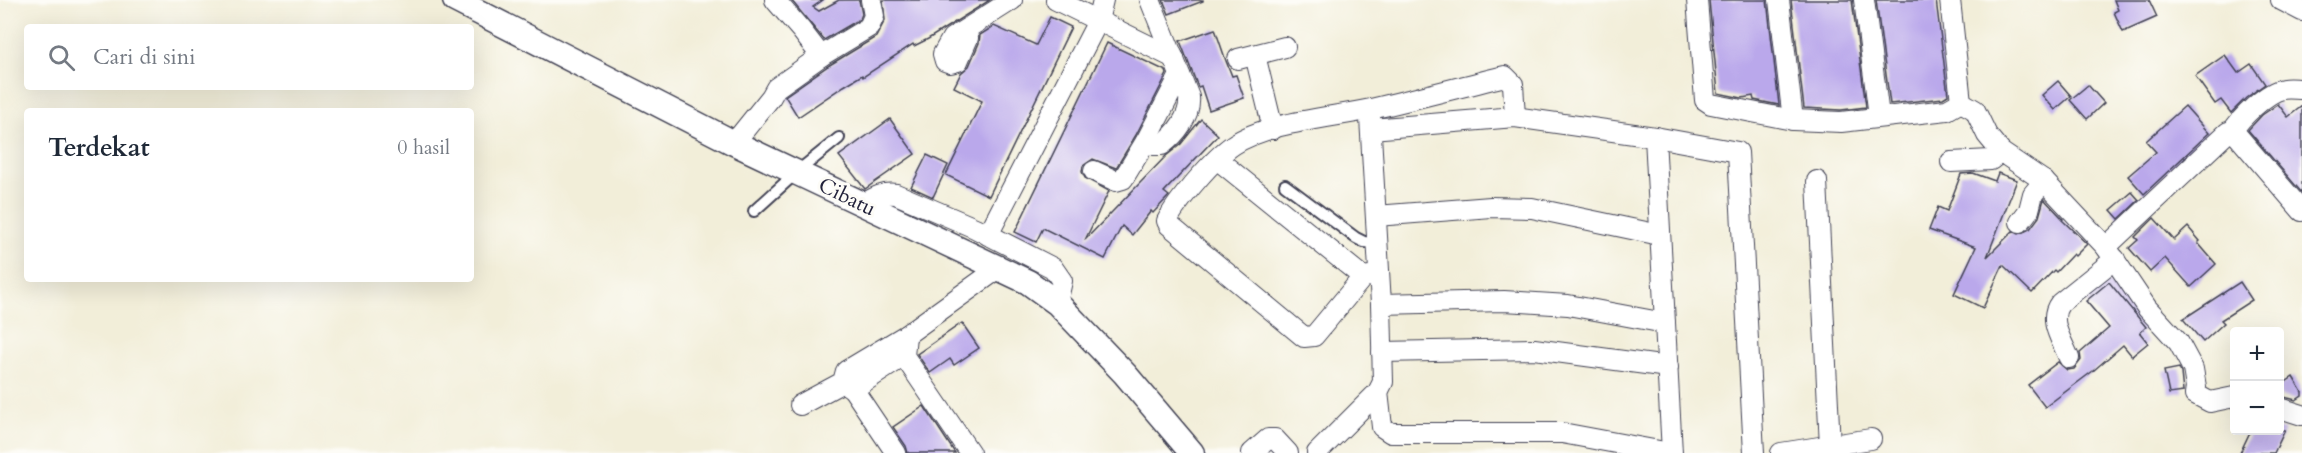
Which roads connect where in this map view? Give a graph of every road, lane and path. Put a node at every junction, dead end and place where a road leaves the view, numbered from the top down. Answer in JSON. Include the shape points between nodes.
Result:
{"nodes":[{"id":1,"x":455,"y":0,"type":"edge"},
{"id":2,"x":775,"y":0,"type":"edge"},
{"id":3,"x":871,"y":0,"type":"edge"},
{"id":4,"x":1012,"y":0,"type":"edge"},
{"id":5,"x":1056,"y":0,"type":"edge"},
{"id":6,"x":1150,"y":0,"type":"edge"},
{"id":7,"x":1696,"y":0,"type":"edge"},
{"id":8,"x":1779,"y":0,"type":"edge"},
{"id":9,"x":1864,"y":0,"type":"edge"},
{"id":10,"x":1950,"y":0,"type":"edge"},
{"id":11,"x":2283,"y":1,"type":"edge"},
{"id":12,"x":1097,"y":10,"type":"edge"},
{"id":13,"x":2302,"y":11,"type":"edge"},
{"id":14,"x":967,"y":29,"type":"dead end"},
{"id":15,"x":1285,"y":47,"type":"dead end"},
{"id":16,"x":821,"y":56,"type":"junction"},
{"id":17,"x":1177,"y":66,"type":"junction"},
{"id":18,"x":2302,"y":89,"type":"edge"},
{"id":19,"x":1961,"y":102,"type":"junction"},
{"id":20,"x":1370,"y":109,"type":"junction"},
{"id":21,"x":1879,"y":116,"type":"junction"},
{"id":22,"x":1515,"y":117,"type":"junction"},
{"id":23,"x":1793,"y":120,"type":"junction"},
{"id":24,"x":1273,"y":129,"type":"junction"},
{"id":25,"x":1371,"y":129,"type":"junction"},
{"id":26,"x":2232,"y":132,"type":"junction"},
{"id":27,"x":1655,"y":137,"type":"junction"},
{"id":28,"x":839,"y":138,"type":"dead end"},
{"id":29,"x":734,"y":143,"type":"junction"},
{"id":30,"x":2001,"y":152,"type":"junction"},
{"id":31,"x":1218,"y":160,"type":"junction"},
{"id":32,"x":1951,"y":162,"type":"dead end"},
{"id":33,"x":1094,"y":171,"type":"dead end"},
{"id":34,"x":797,"y":172,"type":"junction"},
{"id":35,"x":1817,"y":181,"type":"dead end"},
{"id":36,"x":2044,"y":181,"type":"junction"},
{"id":37,"x":1285,"y":185,"type":"dead end"},
{"id":38,"x":862,"y":205,"type":"junction"},
{"id":39,"x":754,"y":211,"type":"dead end"},
{"id":40,"x":2302,"y":211,"type":"edge"},
{"id":41,"x":1376,"y":216,"type":"junction"},
{"id":42,"x":2020,"y":222,"type":"dead end"},
{"id":43,"x":982,"y":231,"type":"junction"},
{"id":44,"x":1660,"y":235,"type":"junction"},
{"id":45,"x":1377,"y":243,"type":"junction"},
{"id":46,"x":2111,"y":253,"type":"junction"},
{"id":47,"x":999,"y":268,"type":"junction"},
{"id":48,"x":1371,"y":276,"type":"junction"},
{"id":49,"x":1057,"y":303,"type":"junction"},
{"id":50,"x":1381,"y":304,"type":"junction"},
{"id":51,"x":1665,"y":323,"type":"junction"},
{"id":52,"x":906,"y":335,"type":"junction"},
{"id":53,"x":1382,"y":352,"type":"junction"},
{"id":54,"x":904,"y":356,"type":"junction"},
{"id":55,"x":2069,"y":358,"type":"dead end"},
{"id":56,"x":1668,"y":368,"type":"junction"},
{"id":57,"x":848,"y":385,"type":"junction"},
{"id":58,"x":1378,"y":392,"type":"junction"},
{"id":59,"x":2230,"y":398,"type":"edge"},
{"id":60,"x":800,"y":405,"type":"dead end"},
{"id":61,"x":2284,"y":409,"type":"edge"},
{"id":62,"x":2302,"y":415,"type":"edge"},
{"id":63,"x":1872,"y":439,"type":"dead end"},
{"id":64,"x":1830,"y":446,"type":"junction"},
{"id":65,"x":896,"y":453,"type":"edge"},
{"id":66,"x":970,"y":453,"type":"edge"},
{"id":67,"x":1192,"y":453,"type":"edge"},
{"id":68,"x":1252,"y":453,"type":"edge"},
{"id":69,"x":1288,"y":453,"type":"edge"},
{"id":70,"x":1317,"y":453,"type":"edge"},
{"id":71,"x":1671,"y":453,"type":"edge"},
{"id":72,"x":1754,"y":453,"type":"edge"},
{"id":73,"x":1781,"y":453,"type":"edge"}],
"edges":[{"from":1,"to":29,"type":"street","name":"Cibatu"},
{"from":2,"to":16,"type":"street"},
{"from":3,"to":16,"type":"street","via":[[874,16],[869,27]]},
{"from":4,"to":14,"type":"street"},
{"from":5,"to":12,"type":"street"},
{"from":6,"to":17,"type":"street"},
{"from":7,"to":23,"type":"street","via":[[1705,99],[1719,106]]},
{"from":8,"to":23,"type":"street"},
{"from":9,"to":21,"type":"street"},
{"from":10,"to":19,"type":"street"},
{"from":11,"to":13,"type":"street"},
{"from":12,"to":17,"type":"street"},
{"from":12,"to":43,"type":"street"},
{"from":15,"to":24,"type":"street","via":[[1247,57]]},
{"from":16,"to":29,"type":"street","via":[[776,88]]},
{"from":17,"to":33,"type":"street","via":[[1146,141],[1120,182]]},
{"from":18,"to":26,"type":"street","via":[[2283,89],[2271,94]]},
{"from":19,"to":21,"type":"street","via":[[1947,110]]},
{"from":19,"to":30,"type":"street","via":[[1975,110]]},
{"from":20,"to":22,"type":"street","via":[[1504,76],[1513,84]]},
{"from":20,"to":24,"type":"street"},
{"from":20,"to":25,"type":"street"},
{"from":21,"to":23,"type":"street","via":[[1841,122]]},
{"from":22,"to":25,"type":"street"},
{"from":22,"to":27,"type":"street"},
{"from":24,"to":31,"type":"street","via":[[1232,146]]},
{"from":25,"to":41,"type":"street"},
{"from":26,"to":40,"type":"street"},
{"from":26,"to":46,"type":"street"},
{"from":27,"to":44,"type":"street"},
{"from":27,"to":72,"type":"street","via":[[1737,152]]},
{"from":28,"to":34,"type":"lane"},
{"from":29,"to":34,"type":"street","name":"Cibatu"},
{"from":30,"to":32,"type":"street","via":[[1991,160]]},
{"from":30,"to":36,"type":"street"},
{"from":31,"to":48,"type":"street"},
{"from":31,"to":48,"type":"street","via":[[1167,221],[1304,337],[1314,336]]},
{"from":34,"to":38,"type":"street","name":"Cibatu"},
{"from":34,"to":39,"type":"lane"},
{"from":35,"to":64,"type":"street"},
{"from":36,"to":42,"type":"street"},
{"from":36,"to":46,"type":"street"},
{"from":37,"to":45,"type":"lane","via":[[1356,238]]},
{"from":38,"to":43,"type":"street","via":[[877,195],[896,194]]},
{"from":38,"to":47,"type":"street","name":"Cibatu"},
{"from":41,"to":44,"type":"street","via":[[1491,207],[1532,208]]},
{"from":41,"to":45,"type":"street"},
{"from":43,"to":49,"type":"street","via":[[1053,268],[1062,281]]},
{"from":44,"to":51,"type":"street"},
{"from":45,"to":48,"type":"street"},
{"from":46,"to":55,"type":"street","via":[[2055,310],[2054,320]]},
{"from":46,"to":59,"type":"street","via":[[2147,308],[2179,342],[2193,369],[2195,394],[2210,402]]},
{"from":47,"to":49,"type":"street","name":"Cibatu"},
{"from":47,"to":52,"type":"street"},
{"from":48,"to":50,"type":"street"},
{"from":49,"to":67,"type":"street","name":"Cibatu","via":[[1125,374]]},
{"from":50,"to":51,"type":"street","via":[[1504,301],[1568,305]]},
{"from":50,"to":53,"type":"street"},
{"from":51,"to":56,"type":"street"},
{"from":52,"to":54,"type":"street"},
{"from":52,"to":57,"type":"street","via":[[846,371]]},
{"from":53,"to":56,"type":"street","via":[[1533,349]]},
{"from":53,"to":58,"type":"street","via":[[1383,382]]},
{"from":54,"to":57,"type":"street"},
{"from":54,"to":66,"type":"street"},
{"from":56,"to":71,"type":"street"},
{"from":57,"to":60,"type":"street"},
{"from":57,"to":65,"type":"street"},
{"from":58,"to":70,"type":"street"},
{"from":58,"to":71,"type":"street","via":[[1382,427],[1391,433],[1562,433]]},
{"from":61,"to":62,"type":"street"},
{"from":63,"to":64,"type":"street"},
{"from":64,"to":73,"type":"street"},
{"from":68,"to":69,"type":"street","via":[[1268,439],[1275,439]]}]}
